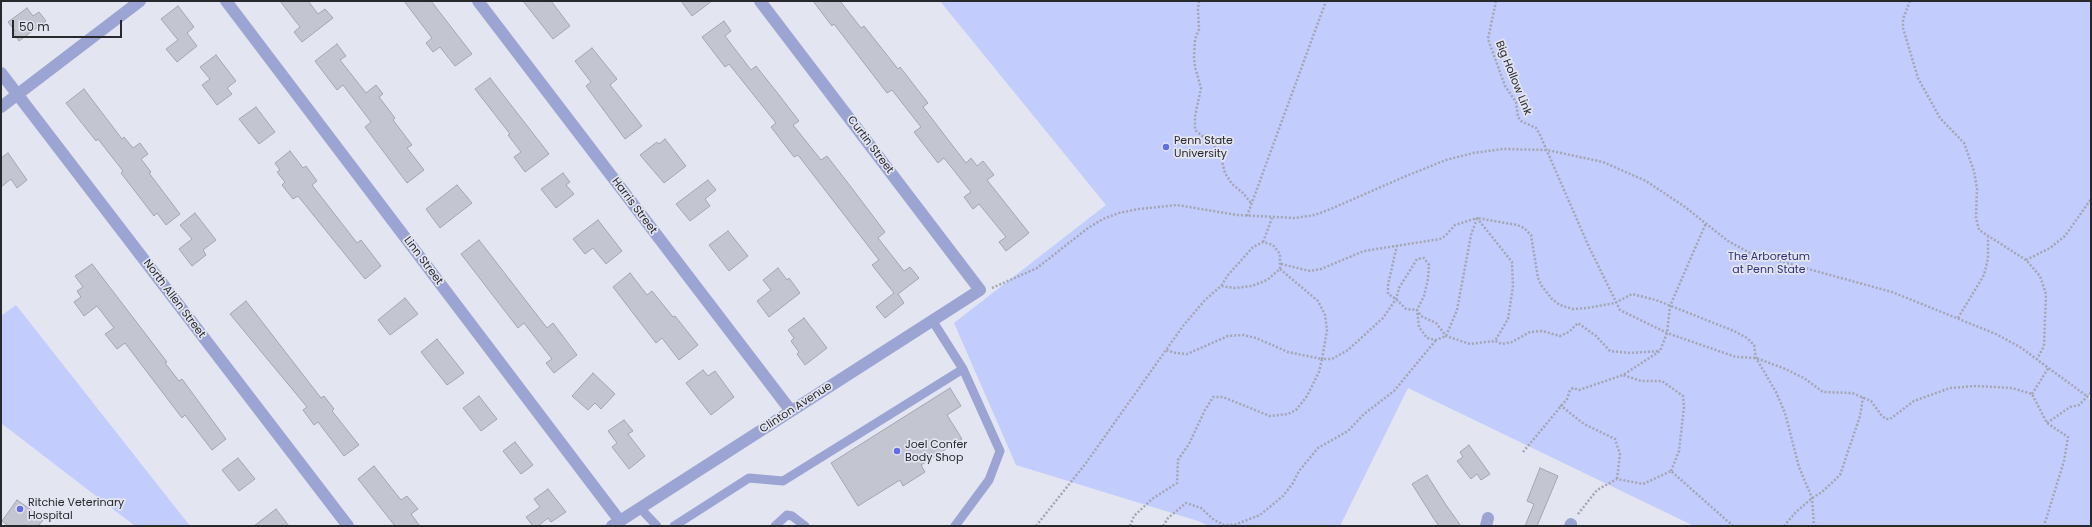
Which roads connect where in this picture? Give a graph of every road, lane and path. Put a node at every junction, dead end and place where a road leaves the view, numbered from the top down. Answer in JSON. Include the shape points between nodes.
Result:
{"nodes":[{"id":1,"x":140,"y":1,"type":"edge"},
{"id":2,"x":226,"y":1,"type":"edge"},
{"id":3,"x":478,"y":1,"type":"edge"},
{"id":4,"x":760,"y":1,"type":"edge"},
{"id":5,"x":1199,"y":1,"type":"edge"},
{"id":6,"x":1326,"y":1,"type":"edge"},
{"id":7,"x":1496,"y":1,"type":"edge"},
{"id":8,"x":1910,"y":1,"type":"edge"},
{"id":9,"x":1,"y":73,"type":"edge"},
{"id":10,"x":18,"y":94,"type":"junction"},
{"id":11,"x":1,"y":107,"type":"edge"},
{"id":12,"x":1546,"y":150,"type":"junction"},
{"id":13,"x":2091,"y":199,"type":"edge"},
{"id":14,"x":1251,"y":203,"type":"junction"},
{"id":15,"x":1248,"y":216,"type":"junction"},
{"id":16,"x":1272,"y":218,"type":"junction"},
{"id":17,"x":1477,"y":218,"type":"junction"},
{"id":18,"x":1706,"y":223,"type":"junction"},
{"id":19,"x":1988,"y":237,"type":"junction"},
{"id":20,"x":1262,"y":242,"type":"junction"},
{"id":21,"x":1397,"y":245,"type":"junction"},
{"id":22,"x":2026,"y":260,"type":"junction"},
{"id":23,"x":1281,"y":264,"type":"junction"},
{"id":24,"x":1280,"y":269,"type":"junction"},
{"id":25,"x":1221,"y":286,"type":"junction"},
{"id":26,"x":980,"y":290,"type":"junction"},
{"id":27,"x":1396,"y":299,"type":"junction"},
{"id":28,"x":1615,"y":303,"type":"junction"},
{"id":29,"x":1670,"y":306,"type":"junction"},
{"id":30,"x":1417,"y":310,"type":"junction"},
{"id":31,"x":1958,"y":318,"type":"junction"},
{"id":32,"x":932,"y":320,"type":"junction"},
{"id":33,"x":1667,"y":333,"type":"junction"},
{"id":34,"x":1446,"y":336,"type":"junction"},
{"id":35,"x":1436,"y":340,"type":"junction"},
{"id":36,"x":1495,"y":340,"type":"junction"},
{"id":37,"x":1166,"y":350,"type":"junction"},
{"id":38,"x":1660,"y":351,"type":"junction"},
{"id":39,"x":1756,"y":358,"type":"junction"},
{"id":40,"x":1322,"y":359,"type":"junction"},
{"id":41,"x":2037,"y":359,"type":"junction"},
{"id":42,"x":2049,"y":367,"type":"junction"},
{"id":43,"x":962,"y":369,"type":"junction"},
{"id":44,"x":1623,"y":375,"type":"junction"},
{"id":45,"x":2091,"y":393,"type":"edge"},
{"id":46,"x":2032,"y":394,"type":"junction"},
{"id":47,"x":2088,"y":397,"type":"junction"},
{"id":48,"x":1862,"y":398,"type":"junction"},
{"id":49,"x":1560,"y":405,"type":"junction"},
{"id":50,"x":791,"y":411,"type":"junction"},
{"id":51,"x":2047,"y":423,"type":"junction"},
{"id":52,"x":1523,"y":452,"type":"dead end"},
{"id":53,"x":1671,"y":471,"type":"junction"},
{"id":54,"x":1617,"y":479,"type":"junction"},
{"id":55,"x":1812,"y":498,"type":"junction"},
{"id":56,"x":640,"y":508,"type":"junction"},
{"id":57,"x":616,"y":524,"type":"edge"},
{"id":58,"x":1570,"y":525,"type":"edge"},
{"id":59,"x":348,"y":526,"type":"edge"},
{"id":60,"x":657,"y":526,"type":"edge"},
{"id":61,"x":674,"y":526,"type":"edge"},
{"id":62,"x":776,"y":526,"type":"edge"},
{"id":63,"x":805,"y":526,"type":"edge"},
{"id":64,"x":955,"y":526,"type":"edge"},
{"id":65,"x":1036,"y":526,"type":"edge"},
{"id":66,"x":1130,"y":526,"type":"edge"},
{"id":67,"x":1163,"y":526,"type":"edge"},
{"id":68,"x":1733,"y":526,"type":"edge"},
{"id":69,"x":1784,"y":526,"type":"edge"},
{"id":70,"x":1814,"y":526,"type":"edge"},
{"id":71,"x":2044,"y":526,"type":"edge"}],
"edges":[{"from":1,"to":10,"type":"street"},
{"from":2,"to":57,"type":"street","name":"Linn Street"},
{"from":3,"to":50,"type":"street","name":"Harris Street"},
{"from":4,"to":26,"type":"street","name":"Curtin Street"},
{"from":5,"to":14,"type":"path","via":[[1199,29],[1195,39],[1194,68],[1201,88],[1194,116],[1195,130],[1219,150],[1225,173]]},
{"from":6,"to":14,"type":"path"},
{"from":7,"to":12,"type":"path","name":"Big Hollow Link","via":[[1488,39],[1494,60],[1505,86],[1516,102],[1518,117],[1521,122],[1536,128]]},
{"from":8,"to":19,"type":"path","via":[[1903,19],[1903,28],[1918,78],[1940,118],[1964,143],[1978,190],[1976,223],[1979,230]]},
{"from":9,"to":10,"type":"street","name":"North Allen Street"},
{"from":10,"to":11,"type":"street"},
{"from":10,"to":59,"type":"street","name":"North Allen Street"},
{"from":12,"to":16,"type":"path","via":[[1503,149],[1473,153],[1446,160],[1315,215]]},
{"from":12,"to":18,"type":"path","via":[[1603,162],[1625,170],[1666,193]]},
{"from":12,"to":28,"type":"path"},
{"from":13,"to":22,"type":"path","via":[[2065,236],[2050,248]]},
{"from":14,"to":15,"type":"path"},
{"from":15,"to":16,"type":"path"},
{"from":15,"to":26,"type":"path","via":[[1177,205],[1120,213],[1088,228],[1037,268],[1005,283]]},
{"from":16,"to":20,"type":"path"},
{"from":17,"to":21,"type":"path","via":[[1455,225],[1440,239]]},
{"from":17,"to":28,"type":"path","via":[[1517,225],[1532,235],[1538,278],[1552,300],[1560,305],[1580,309]]},
{"from":17,"to":34,"type":"path","via":[[1468,247],[1457,310]]},
{"from":17,"to":36,"type":"path","via":[[1512,262],[1508,318]]},
{"from":18,"to":29,"type":"path"},
{"from":18,"to":31,"type":"path","via":[[1728,241],[1750,253],[1892,292]]},
{"from":19,"to":22,"type":"path"},
{"from":19,"to":31,"type":"path","via":[[1988,258],[1984,275]]},
{"from":20,"to":23,"type":"path","via":[[1274,245],[1280,254]]},
{"from":20,"to":25,"type":"path","via":[[1253,247],[1228,274]]},
{"from":21,"to":23,"type":"path","via":[[1364,251],[1316,271]]},
{"from":21,"to":27,"type":"path","via":[[1388,285],[1388,294]]},
{"from":22,"to":41,"type":"path","via":[[2040,276],[2046,294],[2044,346]]},
{"from":23,"to":24,"type":"path"},
{"from":24,"to":25,"type":"path","via":[[1267,280],[1252,286]]},
{"from":24,"to":40,"type":"path","via":[[1318,301],[1326,315],[1327,330]]},
{"from":25,"to":37,"type":"path","via":[[1183,326]]},
{"from":26,"to":32,"type":"street","name":"Clinton Avenue"},
{"from":27,"to":30,"type":"path","via":[[1406,309]]},
{"from":27,"to":30,"type":"path","via":[[1399,288],[1416,259],[1424,258],[1429,264],[1428,279]]},
{"from":27,"to":40,"type":"path","via":[[1383,318],[1348,350],[1332,359]]},
{"from":28,"to":29,"type":"path","via":[[1632,294]]},
{"from":28,"to":33,"type":"path","via":[[1620,310]]},
{"from":29,"to":33,"type":"path"},
{"from":29,"to":39,"type":"path","via":[[1734,330],[1754,345]]},
{"from":30,"to":34,"type":"path","via":[[1421,316],[1436,323]]},
{"from":30,"to":35,"type":"path","via":[[1422,333],[1426,338]]},
{"from":31,"to":41,"type":"path","via":[[1996,334]]},
{"from":32,"to":43,"type":"lane"},
{"from":32,"to":50,"type":"street","name":"Clinton Avenue"},
{"from":33,"to":38,"type":"path"},
{"from":33,"to":39,"type":"path","via":[[1736,357]]},
{"from":34,"to":35,"type":"path"},
{"from":34,"to":36,"type":"path","via":[[1470,344]]},
{"from":35,"to":67,"type":"path","via":[[1394,391],[1368,411],[1348,432],[1318,448],[1283,496],[1260,515],[1234,525],[1224,525],[1201,508],[1186,503],[1168,518]]},
{"from":36,"to":38,"type":"path","via":[[1502,344],[1512,342],[1530,332],[1542,331],[1560,336],[1569,332],[1578,323],[1596,336],[1610,351]]},
{"from":37,"to":40,"type":"path","via":[[1176,354],[1187,354],[1228,336],[1243,335],[1288,352]]},
{"from":37,"to":65,"type":"path","via":[[1086,463]]},
{"from":38,"to":44,"type":"path"},
{"from":39,"to":48,"type":"path","via":[[1804,378],[1823,392],[1852,393]]},
{"from":39,"to":55,"type":"path","via":[[1785,413],[1799,467]]},
{"from":40,"to":66,"type":"path","via":[[1308,396],[1296,410],[1288,414],[1270,416],[1223,397],[1213,397],[1178,460],[1177,483],[1152,499],[1134,516]]},
{"from":41,"to":42,"type":"path"},
{"from":42,"to":46,"type":"path"},
{"from":42,"to":47,"type":"path","via":[[2074,389]]},
{"from":43,"to":61,"type":"lane","via":[[783,481],[749,478]]},
{"from":43,"to":64,"type":"lane","via":[[1000,451],[989,480]]},
{"from":44,"to":49,"type":"path","via":[[1579,390],[1573,388]]},
{"from":44,"to":53,"type":"path","via":[[1640,381],[1662,381],[1683,396],[1679,450]]},
{"from":45,"to":47,"type":"path"},
{"from":46,"to":48,"type":"path","via":[[2012,388],[1950,388],[1914,401],[1890,419],[1882,416],[1870,401]]},
{"from":46,"to":51,"type":"path"},
{"from":47,"to":51,"type":"path","via":[[2080,405],[2070,407]]},
{"from":48,"to":55,"type":"path","via":[[1860,416],[1840,475]]},
{"from":49,"to":52,"type":"path"},
{"from":49,"to":54,"type":"path","via":[[1584,424],[1615,439],[1620,454]]},
{"from":50,"to":56,"type":"street","name":"Clinton Avenue"},
{"from":51,"to":71,"type":"path","via":[[2068,437],[2064,461]]},
{"from":53,"to":54,"type":"path","via":[[1643,484]]},
{"from":53,"to":68,"type":"path"},
{"from":54,"to":58,"type":"path","via":[[1597,490]]},
{"from":55,"to":69,"type":"path"},
{"from":55,"to":70,"type":"path"},
{"from":56,"to":57,"type":"street","name":"Clinton Avenue"},
{"from":56,"to":60,"type":"lane"},
{"from":62,"to":63,"type":"lane","via":[[787,515]]}]}
